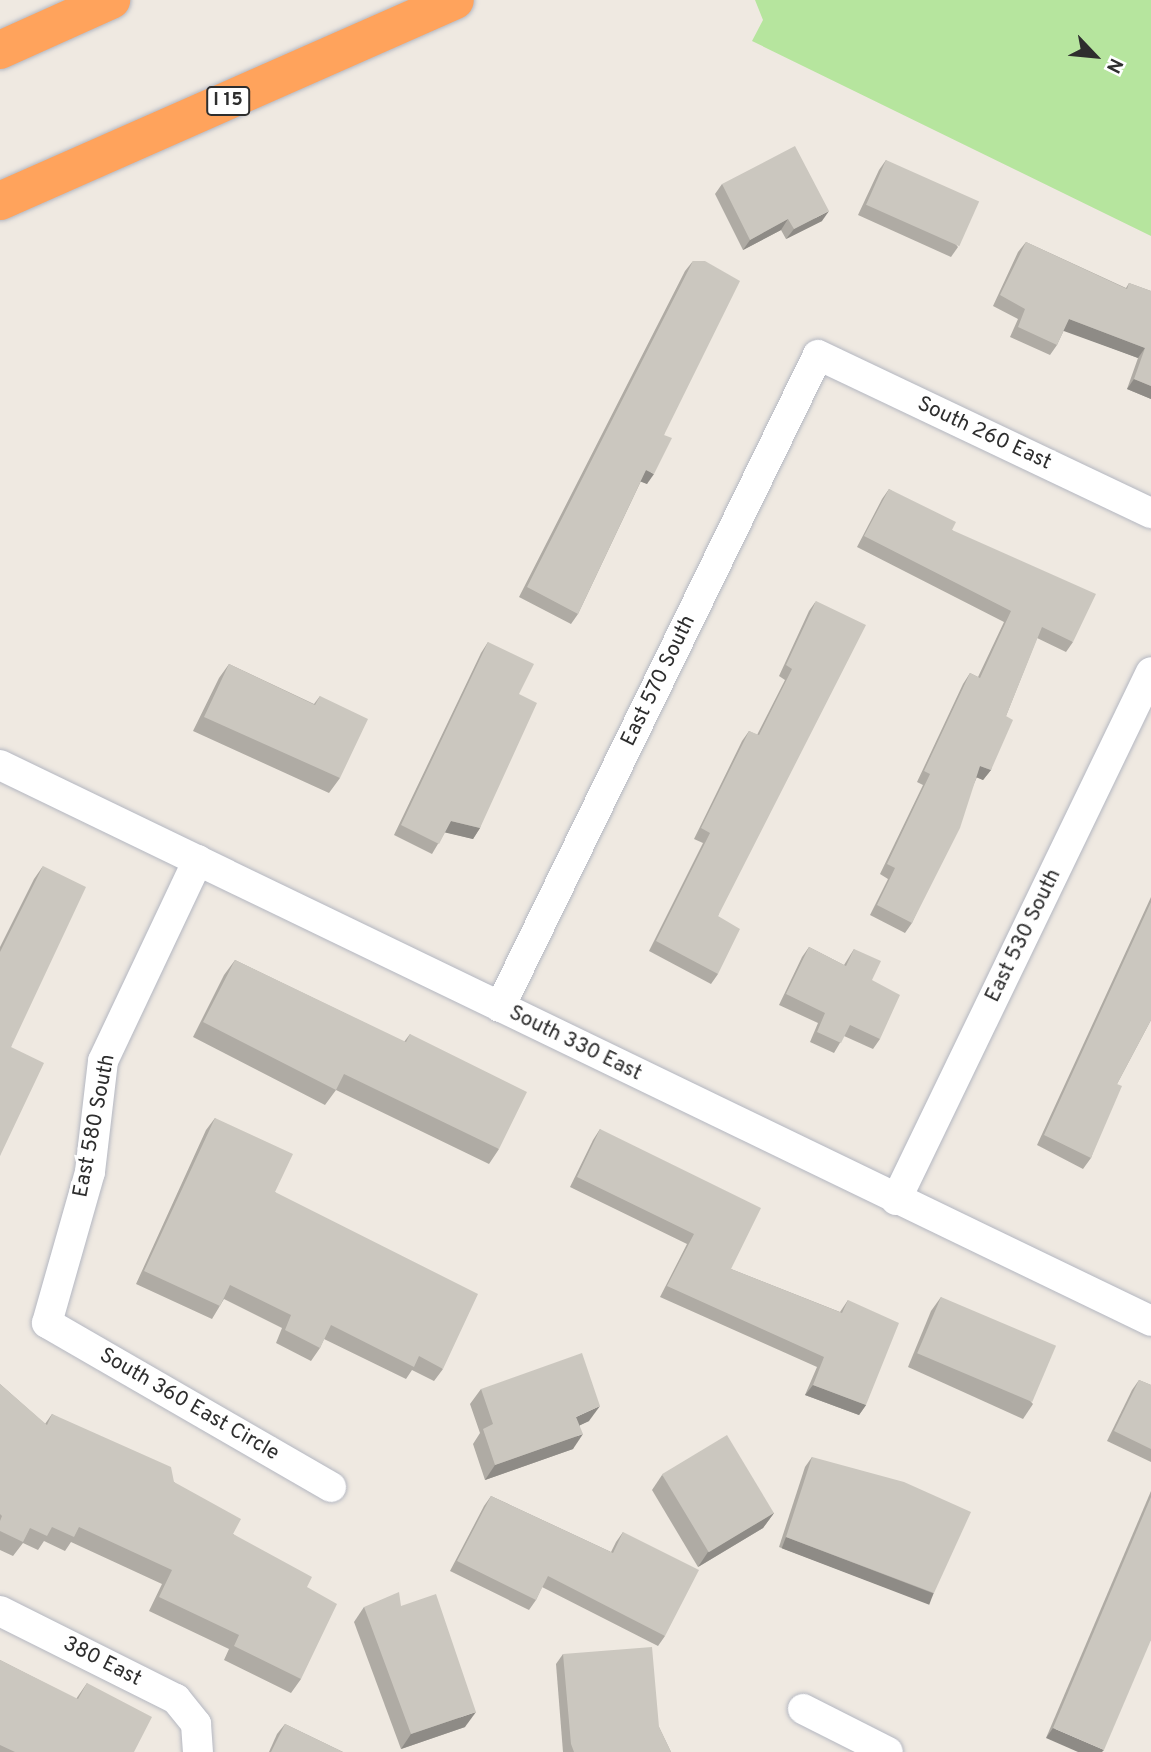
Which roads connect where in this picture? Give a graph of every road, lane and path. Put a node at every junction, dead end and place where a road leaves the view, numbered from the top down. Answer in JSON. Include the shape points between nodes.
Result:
{"nodes":[{"id":1,"x":111,"y":0,"type":"edge"},
{"id":2,"x":455,"y":0,"type":"edge"},
{"id":3,"x":0,"y":50,"type":"edge"},
{"id":4,"x":0,"y":201,"type":"edge"},
{"id":5,"x":818,"y":355,"type":"joint"},
{"id":6,"x":1151,"y":513,"type":"edge"},
{"id":7,"x":1151,"y":672,"type":"edge"},
{"id":8,"x":0,"y":765,"type":"edge"},
{"id":9,"x":198,"y":860,"type":"junction"},
{"id":10,"x":500,"y":1007,"type":"junction"},
{"id":11,"x":897,"y":1200,"type":"junction"},
{"id":12,"x":1151,"y":1321,"type":"edge"},
{"id":13,"x":47,"y":1323,"type":"joint"},
{"id":14,"x":331,"y":1487,"type":"dead end"},
{"id":15,"x":0,"y":1611,"type":"edge"},
{"id":16,"x":803,"y":1709,"type":"dead end"},
{"id":17,"x":197,"y":1738,"type":"edge"},
{"id":18,"x":888,"y":1752,"type":"edge"}],
"edges":[{"from":1,"to":3,"type":"highway"},
{"from":2,"to":4,"type":"highway","number":"I 15"},
{"from":5,"to":6,"type":"street","name":"South 260 East"},
{"from":5,"to":10,"type":"street","name":"East 570 South"},
{"from":7,"to":11,"type":"street","name":"East 530 South"},
{"from":8,"to":9,"type":"street","name":"South 330 East"},
{"from":9,"to":10,"type":"street","name":"South 330 East"},
{"from":9,"to":13,"type":"street","name":"East 580 South","via":[[103,1061],[90,1172]]},
{"from":10,"to":11,"type":"street","name":"South 330 East"},
{"from":11,"to":12,"type":"street","name":"South 330 East"},
{"from":13,"to":14,"type":"street","name":"South 360 East Circle"},
{"from":15,"to":17,"type":"street","name":"380 East","via":[[176,1699]]},
{"from":16,"to":18,"type":"street"}]}
